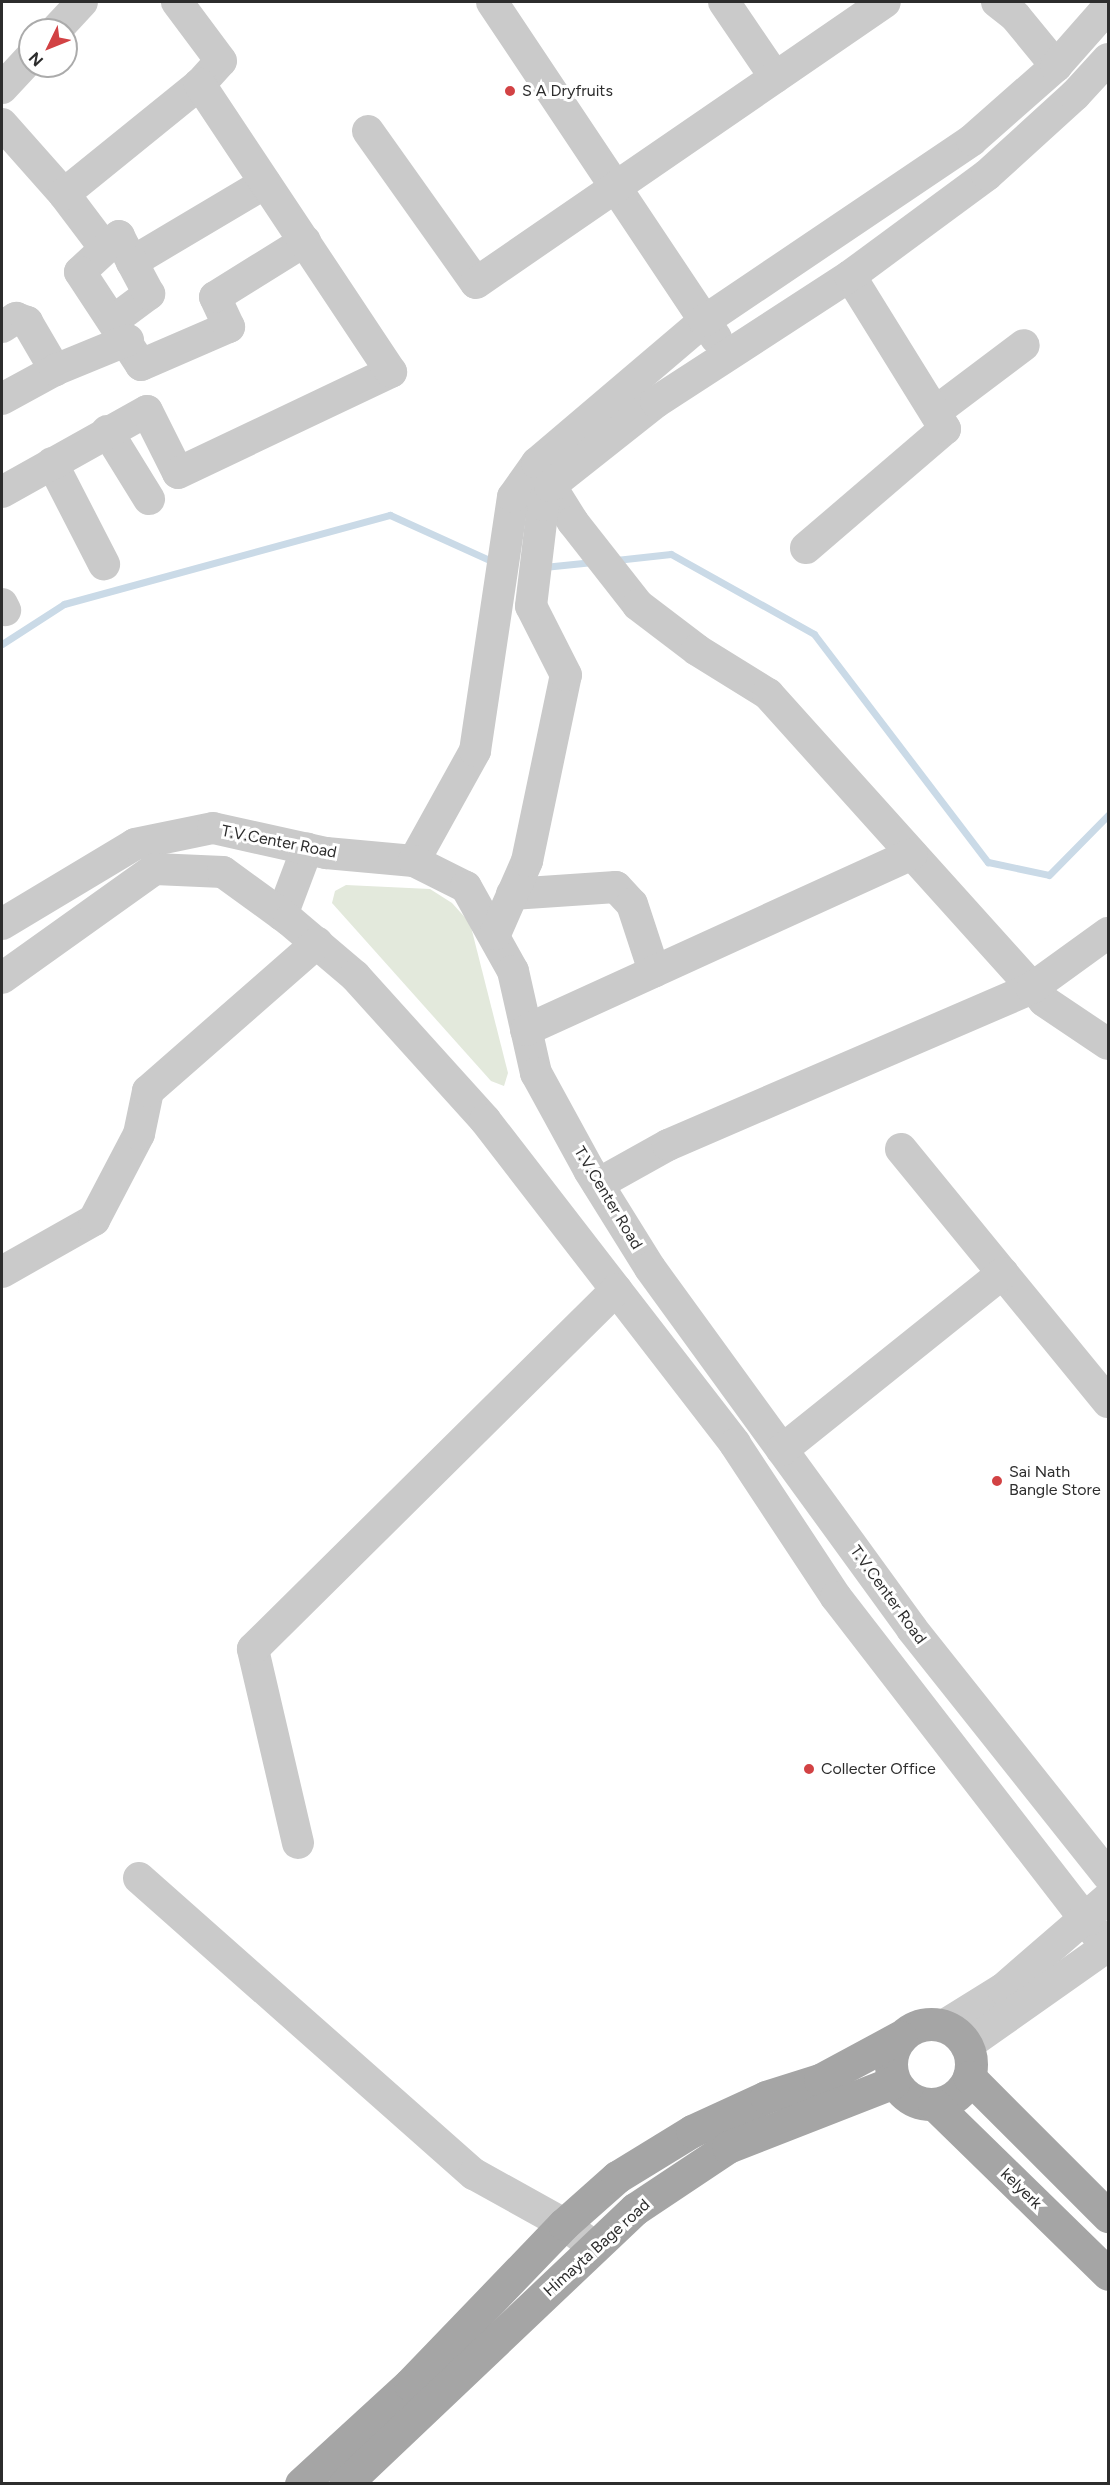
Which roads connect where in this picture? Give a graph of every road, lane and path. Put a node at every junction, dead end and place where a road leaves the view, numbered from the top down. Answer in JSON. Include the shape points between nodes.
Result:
{"nodes":[{"id":1,"x":82,"y":2,"type":"edge"},
{"id":2,"x":177,"y":2,"type":"edge"},
{"id":3,"x":492,"y":2,"type":"edge"},
{"id":4,"x":724,"y":2,"type":"edge"},
{"id":5,"x":885,"y":2,"type":"edge"},
{"id":6,"x":997,"y":2,"type":"edge"},
{"id":7,"x":1108,"y":7,"type":"edge"},
{"id":8,"x":67,"y":18,"type":"edge"},
{"id":9,"x":1108,"y":59,"type":"edge"},
{"id":10,"x":1056,"y":66,"type":"junction"},
{"id":11,"x":18,"y":71,"type":"edge"},
{"id":12,"x":775,"y":77,"type":"junction"},
{"id":13,"x":200,"y":84,"type":"junction"},
{"id":14,"x":2,"y":88,"type":"edge"},
{"id":15,"x":2,"y":124,"type":"edge"},
{"id":16,"x":368,"y":131,"type":"dead end"},
{"id":17,"x":266,"y":183,"type":"junction"},
{"id":18,"x":615,"y":188,"type":"junction"},
{"id":19,"x":64,"y":194,"type":"junction"},
{"id":20,"x":305,"y":241,"type":"junction"},
{"id":21,"x":104,"y":247,"type":"junction"},
{"id":22,"x":132,"y":262,"type":"junction"},
{"id":23,"x":850,"y":276,"type":"junction"},
{"id":24,"x":704,"y":321,"type":"junction"},
{"id":25,"x":2,"y":327,"type":"edge"},
{"id":26,"x":121,"y":330,"type":"junction"},
{"id":27,"x":1024,"y":345,"type":"dead end"},
{"id":28,"x":729,"y":356,"type":"junction"},
{"id":29,"x":55,"y":370,"type":"junction"},
{"id":30,"x":2,"y":399,"type":"edge"},
{"id":31,"x":935,"y":412,"type":"junction"},
{"id":32,"x":107,"y":431,"type":"junction"},
{"id":33,"x":52,"y":463,"type":"junction"},
{"id":34,"x":543,"y":485,"type":"junction"},
{"id":35,"x":2,"y":492,"type":"edge"},
{"id":36,"x":149,"y":499,"type":"dead end"},
{"id":37,"x":806,"y":548,"type":"dead end"},
{"id":38,"x":104,"y":564,"type":"dead end"},
{"id":39,"x":307,"y":849,"type":"junction"},
{"id":40,"x":912,"y":854,"type":"junction"},
{"id":41,"x":414,"y":861,"type":"junction"},
{"id":42,"x":512,"y":894,"type":"junction"},
{"id":43,"x":282,"y":915,"type":"junction"},
{"id":44,"x":2,"y":924,"type":"edge"},
{"id":45,"x":1108,"y":933,"type":"edge"},
{"id":46,"x":495,"y":934,"type":"junction"},
{"id":47,"x":317,"y":943,"type":"junction"},
{"id":48,"x":654,"y":971,"type":"junction"},
{"id":49,"x":2,"y":978,"type":"edge"},
{"id":50,"x":1032,"y":988,"type":"junction"},
{"id":51,"x":526,"y":1030,"type":"junction"},
{"id":52,"x":1108,"y":1044,"type":"edge"},
{"id":53,"x":901,"y":1149,"type":"dead end"},
{"id":54,"x":598,"y":1184,"type":"junction"},
{"id":55,"x":629,"y":1234,"type":"junction"},
{"id":56,"x":595,"y":1263,"type":"junction"},
{"id":57,"x":2,"y":1272,"type":"edge"},
{"id":58,"x":1003,"y":1274,"type":"junction"},
{"id":59,"x":616,"y":1290,"type":"junction"},
{"id":60,"x":1108,"y":1402,"type":"edge"},
{"id":61,"x":782,"y":1450,"type":"junction"},
{"id":62,"x":831,"y":1518,"type":"junction"},
{"id":63,"x":798,"y":1540,"type":"junction"},
{"id":64,"x":298,"y":1844,"type":"dead end"},
{"id":65,"x":1108,"y":1875,"type":"edge"},
{"id":66,"x":139,"y":1878,"type":"dead end"},
{"id":67,"x":1108,"y":1898,"type":"edge"},
{"id":68,"x":1083,"y":1918,"type":"junction"},
{"id":69,"x":1108,"y":1947,"type":"edge"},
{"id":70,"x":900,"y":2037,"type":"junction"},
{"id":71,"x":960,"y":2049,"type":"junction"},
{"id":72,"x":894,"y":2082,"type":"junction"},
{"id":73,"x":934,"y":2104,"type":"junction"},
{"id":74,"x":1108,"y":2216,"type":"edge"},
{"id":75,"x":564,"y":2224,"type":"junction"},
{"id":76,"x":594,"y":2247,"type":"junction"},
{"id":77,"x":1108,"y":2274,"type":"edge"},
{"id":78,"x":301,"y":2484,"type":"edge"},
{"id":79,"x":345,"y":2484,"type":"edge"}],
"edges":[{"from":1,"to":8,"type":"street"},
{"from":2,"to":13,"type":"street","via":[[221,61]]},
{"from":3,"to":18,"type":"street"},
{"from":4,"to":12,"type":"street"},
{"from":5,"to":12,"type":"street"},
{"from":6,"to":10,"type":"street","via":[[1015,16]]},
{"from":7,"to":10,"type":"street"},
{"from":9,"to":23,"type":"street","via":[[1075,95],[987,174]]},
{"from":10,"to":24,"type":"street","via":[[972,140],[924,176]]},
{"from":11,"to":14,"type":"street"},
{"from":12,"to":18,"type":"street"},
{"from":13,"to":17,"type":"street"},
{"from":13,"to":19,"type":"street"},
{"from":15,"to":19,"type":"street"},
{"from":16,"to":18,"type":"street","via":[[476,283]]},
{"from":17,"to":20,"type":"street"},
{"from":17,"to":22,"type":"street"},
{"from":18,"to":24,"type":"street"},
{"from":19,"to":21,"type":"street"},
{"from":20,"to":26,"type":"street","via":[[215,297],[229,327],[141,365]]},
{"from":20,"to":32,"type":"street","via":[[391,372],[178,473],[147,411]]},
{"from":21,"to":22,"type":"street","via":[[119,236]]},
{"from":21,"to":26,"type":"street","via":[[80,272]]},
{"from":22,"to":26,"type":"street","via":[[149,294]]},
{"from":23,"to":28,"type":"street"},
{"from":23,"to":31,"type":"street"},
{"from":24,"to":28,"type":"street"},
{"from":24,"to":34,"type":"street"},
{"from":25,"to":29,"type":"street","via":[[16,318],[27,322]]},
{"from":26,"to":29,"type":"street"},
{"from":27,"to":31,"type":"street"},
{"from":28,"to":34,"type":"street","via":[[656,402]]},
{"from":29,"to":30,"type":"street"},
{"from":31,"to":37,"type":"street","via":[[945,429]]},
{"from":32,"to":33,"type":"street"},
{"from":32,"to":36,"type":"street"},
{"from":33,"to":35,"type":"street"},
{"from":33,"to":38,"type":"street"},
{"from":34,"to":40,"type":"street","via":[[624,590],[697,650],[768,693]]},
{"from":34,"to":41,"type":"street","via":[[513,497],[502,595],[475,751]]},
{"from":34,"to":42,"type":"street","via":[[531,606],[566,675],[527,861]]},
{"from":39,"to":41,"type":"street","name":"T.V.Center Road"},
{"from":39,"to":43,"type":"street"},
{"from":39,"to":44,"type":"street","name":"T.V.Center Road","via":[[213,828],[135,844]]},
{"from":40,"to":48,"type":"street"},
{"from":40,"to":50,"type":"street"},
{"from":41,"to":46,"type":"street","name":"T.V.Center Road","via":[[465,887]]},
{"from":42,"to":46,"type":"street"},
{"from":42,"to":48,"type":"street","via":[[616,887],[632,904]]},
{"from":43,"to":47,"type":"street"},
{"from":43,"to":49,"type":"street","via":[[223,872],[155,869]]},
{"from":45,"to":50,"type":"street"},
{"from":46,"to":51,"type":"street","name":"T.V.Center Road","via":[[513,971]]},
{"from":47,"to":56,"type":"street","via":[[355,976],[485,1120]]},
{"from":47,"to":57,"type":"street","via":[[148,1091],[139,1134],[94,1220]]},
{"from":48,"to":51,"type":"street"},
{"from":50,"to":52,"type":"street","via":[[1044,1001]]},
{"from":50,"to":54,"type":"street","via":[[678,1141]]},
{"from":51,"to":54,"type":"street","name":"T.V.Center Road","via":[[536,1073]]},
{"from":53,"to":58,"type":"street"},
{"from":54,"to":55,"type":"street","name":"T.V.Center Road"},
{"from":55,"to":56,"type":"street"},
{"from":55,"to":61,"type":"street","name":"T.V.Center Road"},
{"from":56,"to":59,"type":"street"},
{"from":58,"to":60,"type":"street"},
{"from":58,"to":61,"type":"street"},
{"from":59,"to":63,"type":"street","via":[[735,1444]]},
{"from":59,"to":64,"type":"street","via":[[253,1649]]},
{"from":61,"to":62,"type":"street","name":"T.V.Center Road"},
{"from":62,"to":63,"type":"street"},
{"from":62,"to":65,"type":"street","name":"T.V.Center Road","via":[[912,1629]]},
{"from":63,"to":68,"type":"street","via":[[836,1597]]},
{"from":66,"to":75,"type":"street","via":[[474,2174]]},
{"from":67,"to":68,"type":"street"},
{"from":68,"to":69,"type":"street"},
{"from":68,"to":71,"type":"street","via":[[1003,1989]]},
{"from":69,"to":71,"type":"street"},
{"from":70,"to":71,"type":"main road","via":[[920,2025]]},
{"from":70,"to":72,"type":"main road","via":[[891,2059]]},
{"from":70,"to":75,"type":"main road","via":[[820,2080],[766,2097],[692,2131],[617,2177]]},
{"from":71,"to":73,"type":"main road","via":[[956,2096]]},
{"from":71,"to":74,"type":"main road"},
{"from":72,"to":73,"type":"main road","via":[[910,2099]]},
{"from":72,"to":76,"type":"main road","name":"Himayta Bage road","via":[[728,2147],[635,2209]]},
{"from":73,"to":77,"type":"main road","name":"kelyerk"},
{"from":75,"to":76,"type":"street"},
{"from":75,"to":78,"type":"main road","via":[[410,2384]]},
{"from":76,"to":79,"type":"main road","name":"Himayta Bage road"}]}
